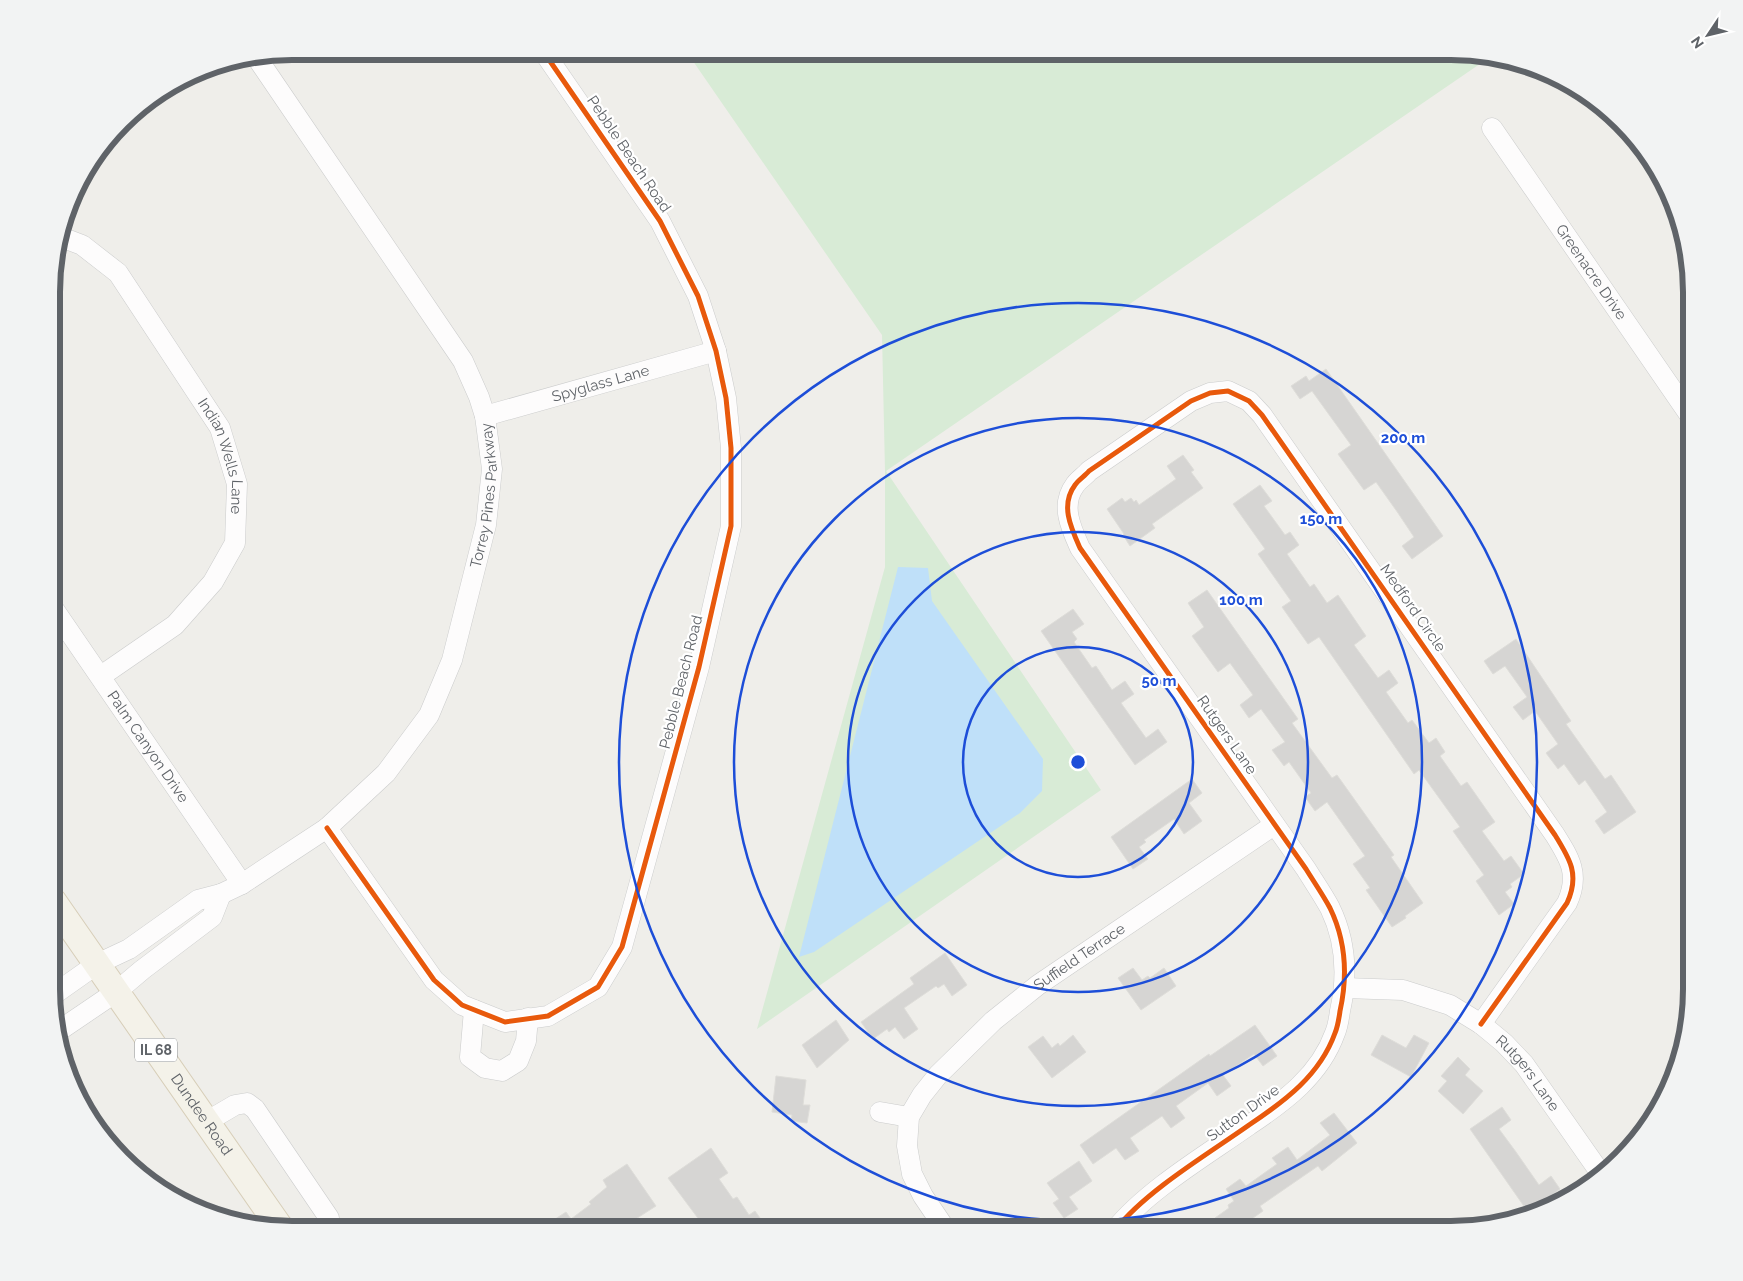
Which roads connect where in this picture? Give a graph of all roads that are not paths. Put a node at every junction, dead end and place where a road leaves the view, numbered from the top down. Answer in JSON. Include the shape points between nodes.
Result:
{"nodes":[{"id":1,"x":548,"y":60,"type":"edge"},
{"id":2,"x":259,"y":62,"type":"edge"},
{"id":3,"x":1492,"y":128,"type":"dead end"},
{"id":4,"x":66,"y":239,"type":"edge"},
{"id":5,"x":716,"y":350,"type":"junction"},
{"id":6,"x":1683,"y":405,"type":"edge"},
{"id":7,"x":485,"y":416,"type":"junction"},
{"id":8,"x":1067,"y":504,"type":"joint"},
{"id":9,"x":60,"y":618,"type":"edge"},
{"id":10,"x":101,"y":676,"type":"junction"},
{"id":11,"x":1274,"y":825,"type":"junction"},
{"id":12,"x":326,"y":828,"type":"junction"},
{"id":13,"x":242,"y":884,"type":"junction"},
{"id":14,"x":221,"y":894,"type":"junction"},
{"id":15,"x":60,"y":911,"type":"edge"},
{"id":16,"x":97,"y":964,"type":"junction"},
{"id":17,"x":1345,"y":988,"type":"junction"},
{"id":18,"x":60,"y":990,"type":"edge"},
{"id":19,"x":116,"y":992,"type":"junction"},
{"id":20,"x":474,"y":1010,"type":"junction"},
{"id":21,"x":528,"y":1018,"type":"junction"},
{"id":22,"x":1481,"y":1024,"type":"junction"},
{"id":23,"x":63,"y":1028,"type":"edge"},
{"id":24,"x":880,"y":1112,"type":"dead end"},
{"id":25,"x":909,"y":1117,"type":"junction"},
{"id":26,"x":206,"y":1122,"type":"junction"},
{"id":27,"x":1597,"y":1169,"type":"edge"},
{"id":28,"x":275,"y":1221,"type":"edge"},
{"id":29,"x":329,"y":1221,"type":"edge"},
{"id":30,"x":940,"y":1221,"type":"edge"},
{"id":31,"x":1125,"y":1221,"type":"edge"}],
"edges":[{"from":1,"to":5,"type":"street","name":"Pebble Beach Road","via":[[660,221],[698,296]]},
{"from":2,"to":7,"type":"street","name":"Torrey Pines Parkway","via":[[463,362]]},
{"from":3,"to":6,"type":"street","name":"Greenacre Drive"},
{"from":4,"to":10,"type":"street","name":"Indian Wells Lane","via":[[82,244],[118,273],[220,428],[237,484],[235,543],[213,582],[175,626]]},
{"from":5,"to":7,"type":"street","name":"Spyglass Lane"},
{"from":5,"to":21,"type":"street","name":"Pebble Beach Road","via":[[726,398],[731,448],[731,526],[699,668],[646,863],[622,948],[598,987],[548,1016]]},
{"from":7,"to":12,"type":"street","name":"Torrey Pines Parkway","via":[[492,469],[486,525],[452,660],[429,715],[386,773]]},
{"from":8,"to":11,"type":"street","name":"Rutgers Lane","via":[[1069,525],[1080,548]]},
{"from":8,"to":22,"type":"street","name":"Medford Circle","via":[[1074,485],[1089,472],[1191,401],[1210,392],[1228,391],[1249,401],[1262,415],[1550,826],[1568,857],[1574,876],[1573,890],[1567,903]]},
{"from":9,"to":10,"type":"street","name":"Palm Canyon Drive"},
{"from":10,"to":13,"type":"street","name":"Palm Canyon Drive"},
{"from":11,"to":17,"type":"street","name":"Rutgers Lane","via":[[1330,908],[1344,948]]},
{"from":11,"to":25,"type":"street","name":"Suffield Terrace","via":[[1038,985],[993,1020],[938,1075]]},
{"from":12,"to":13,"type":"street","name":"Torrey Pines Parkway"},
{"from":12,"to":20,"type":"street","name":"Pebble Beach Road","via":[[434,980],[462,1005]]},
{"from":13,"to":14,"type":"street","name":"Torrey Pines Parkway"},
{"from":14,"to":16,"type":"street","name":"Torrey Pines Parkway","via":[[198,900],[129,949]]},
{"from":14,"to":19,"type":"street","via":[[212,917]]},
{"from":15,"to":16,"type":"main road","name":"Dundee Road","number":"IL 68"},
{"from":16,"to":18,"type":"street","name":"Torrey Pines Parkway"},
{"from":16,"to":19,"type":"main road","name":"Dundee Road","number":"IL 68"},
{"from":17,"to":22,"type":"street","name":"Rutgers Lane","via":[[1403,990],[1450,1005]]},
{"from":17,"to":31,"type":"street","name":"Sutton Drive","via":[[1336,1032],[1311,1075],[1285,1101],[1165,1184]]},
{"from":19,"to":23,"type":"street"},
{"from":19,"to":26,"type":"main road","name":"Dundee Road","number":"IL 68"},
{"from":20,"to":21,"type":"street","name":"Pebble Beach Road","via":[[505,1022]]},
{"from":20,"to":21,"type":"street","via":[[470,1057],[485,1068],[502,1071],[518,1060],[526,1041]]},
{"from":22,"to":27,"type":"street","name":"Rutgers Lane","via":[[1524,1064]]},
{"from":24,"to":25,"type":"street"},
{"from":25,"to":30,"type":"street","name":"Suffield Terrace","via":[[907,1146],[912,1174]]},
{"from":26,"to":28,"type":"main road","name":"Dundee Road","number":"IL 68"},
{"from":26,"to":29,"type":"street","via":[[235,1105],[247,1103],[255,1109]]}]}
